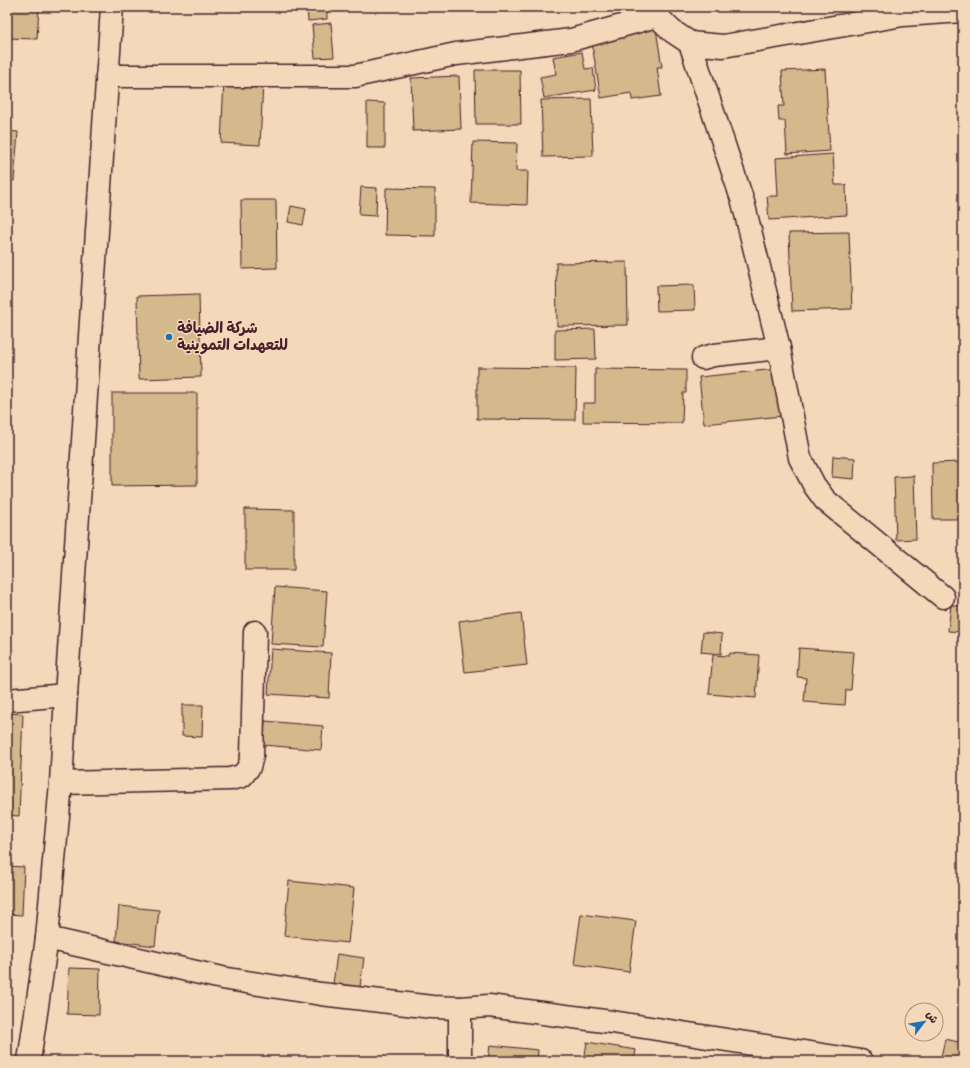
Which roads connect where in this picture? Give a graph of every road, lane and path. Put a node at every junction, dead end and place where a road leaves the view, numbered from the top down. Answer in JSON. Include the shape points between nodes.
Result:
{"nodes":[{"id":1,"x":112,"y":7,"type":"edge"},
{"id":2,"x":656,"y":11,"type":"edge"},
{"id":3,"x":963,"y":11,"type":"edge"},
{"id":4,"x":690,"y":43,"type":"junction"},
{"id":5,"x":107,"y":76,"type":"junction"},
{"id":6,"x":779,"y":348,"type":"junction"},
{"id":7,"x":702,"y":358,"type":"dead end"},
{"id":8,"x":944,"y":597,"type":"dead end"},
{"id":9,"x":255,"y":632,"type":"dead end"},
{"id":10,"x":66,"y":695,"type":"junction"},
{"id":11,"x":7,"y":700,"type":"edge"},
{"id":12,"x":61,"y":783,"type":"junction"},
{"id":13,"x":47,"y":938,"type":"junction"},
{"id":14,"x":460,"y":1008,"type":"junction"},
{"id":15,"x":29,"y":1061,"type":"edge"},
{"id":16,"x":460,"y":1061,"type":"edge"},
{"id":17,"x":861,"y":1061,"type":"edge"}],
"edges":[{"from":1,"to":5,"type":"street"},
{"from":2,"to":4,"type":"street","via":[[672,31]]},
{"from":2,"to":5,"type":"street","via":[[570,40],[456,54],[355,76]]},
{"from":3,"to":4,"type":"street","via":[[903,15],[723,46]]},
{"from":4,"to":6,"type":"street","via":[[744,202]]},
{"from":5,"to":10,"type":"street"},
{"from":6,"to":7,"type":"street"},
{"from":6,"to":8,"type":"street","via":[[800,458],[814,485],[825,500]]},
{"from":9,"to":12,"type":"street","via":[[252,756],[249,767],[242,776],[230,779]]},
{"from":10,"to":11,"type":"street"},
{"from":10,"to":12,"type":"street"},
{"from":12,"to":13,"type":"street"},
{"from":13,"to":14,"type":"street","via":[[222,978],[397,1004]]},
{"from":13,"to":15,"type":"street"},
{"from":14,"to":16,"type":"street"},
{"from":14,"to":17,"type":"street","via":[[489,1006],[612,1022]]}]}
